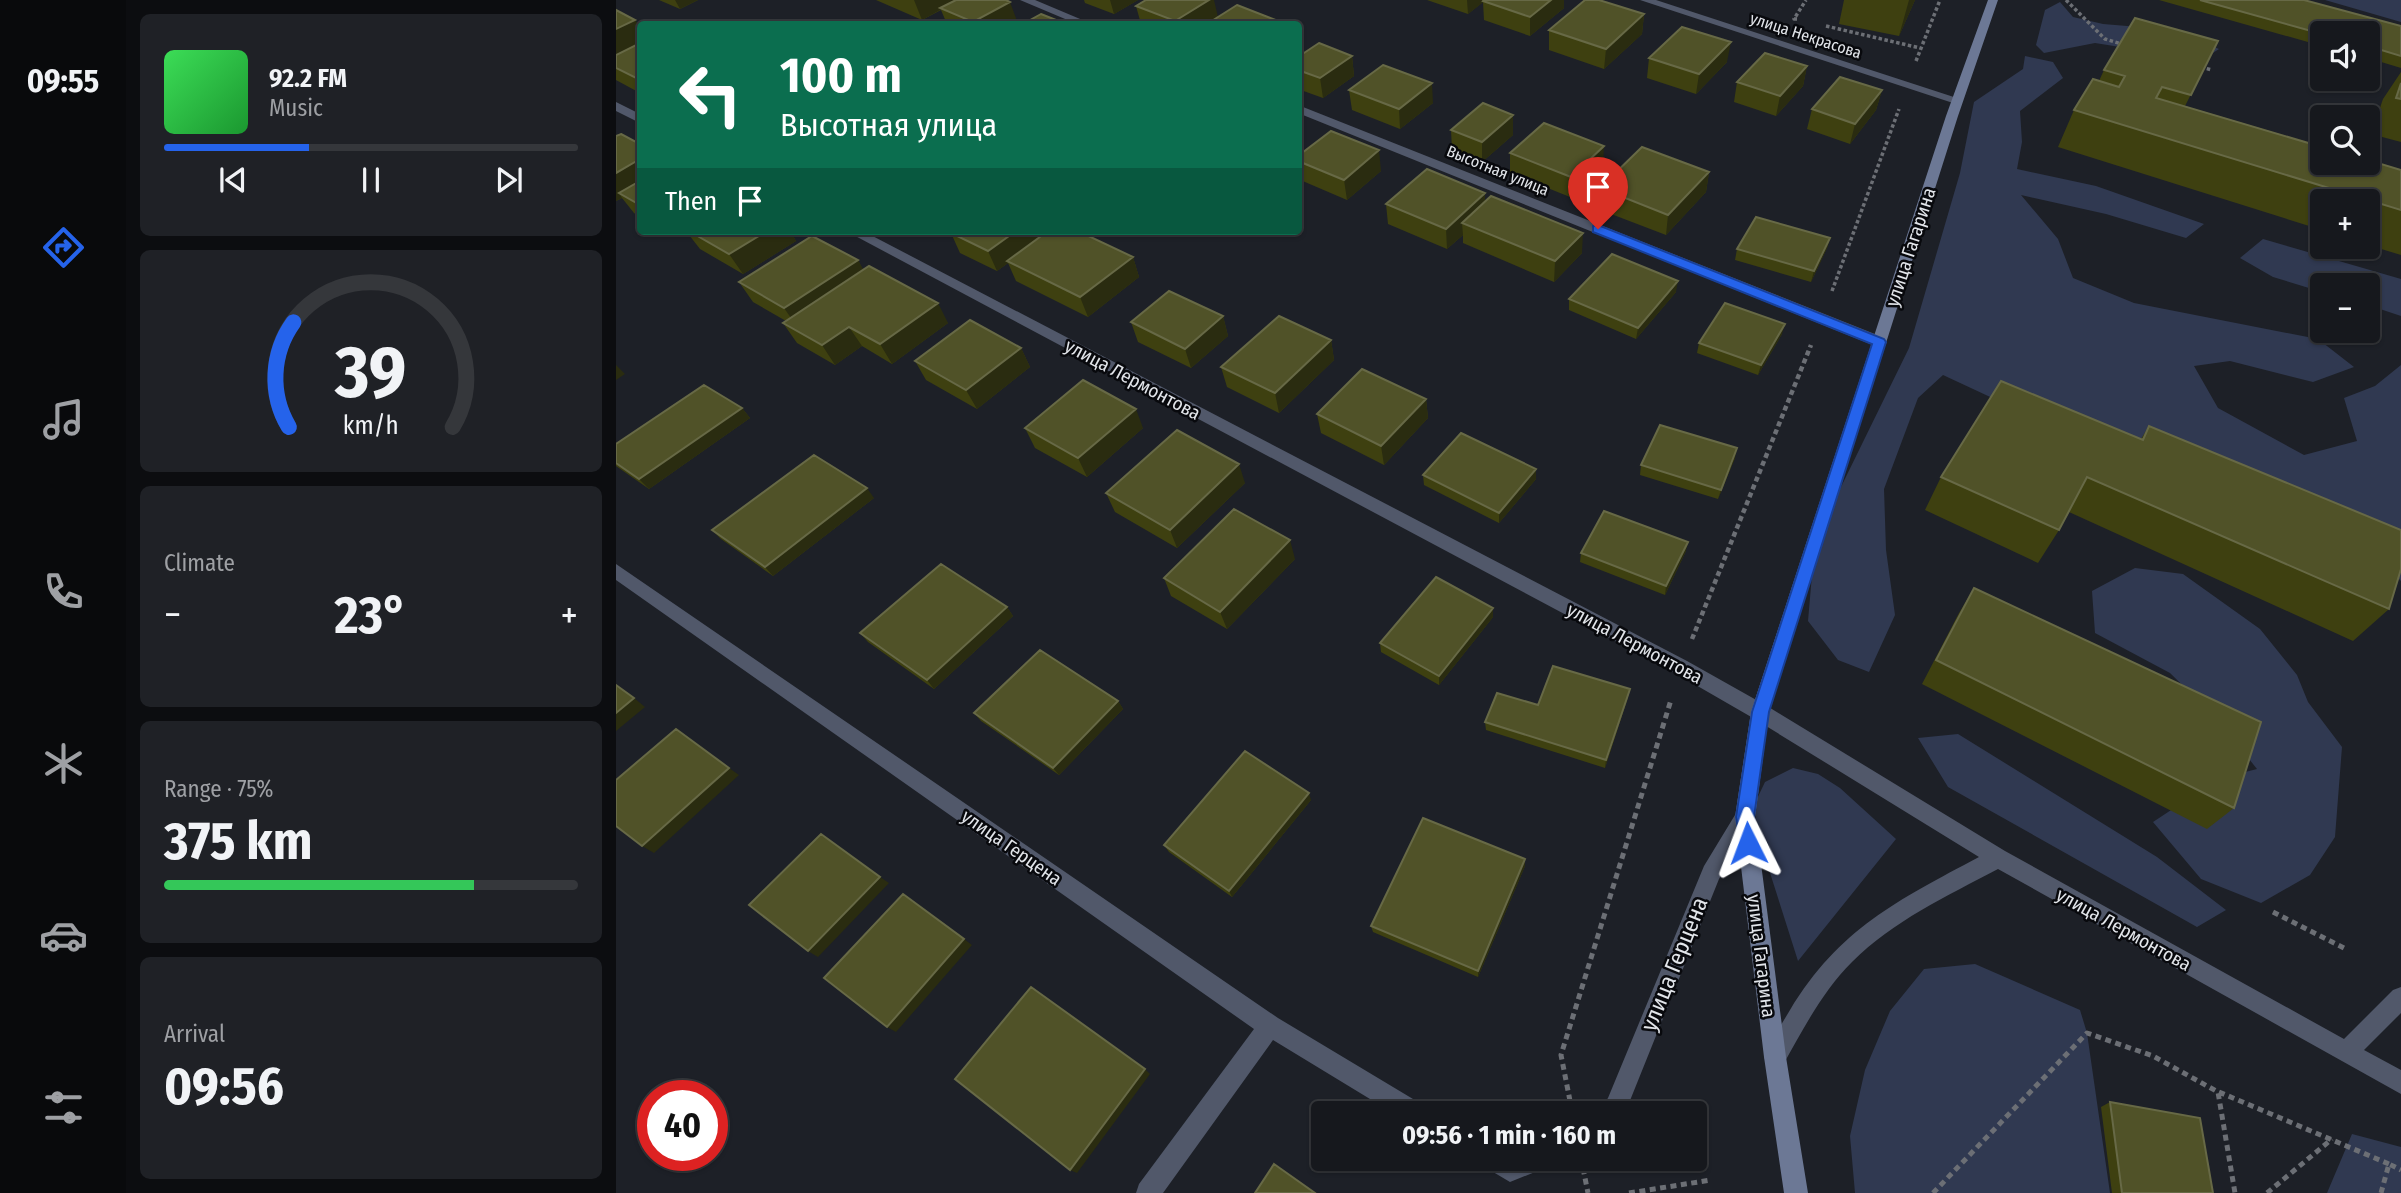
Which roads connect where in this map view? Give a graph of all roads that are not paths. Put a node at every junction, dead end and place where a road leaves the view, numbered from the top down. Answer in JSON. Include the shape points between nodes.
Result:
{"nodes":[{"id":1,"x":1025,"y":0,"type":"edge"},
{"id":2,"x":1645,"y":0,"type":"edge"},
{"id":3,"x":1993,"y":0,"type":"edge"},
{"id":4,"x":1078,"y":21,"type":"edge"},
{"id":5,"x":1957,"y":100,"type":"junction"},
{"id":6,"x":616,"y":106,"type":"edge"},
{"id":7,"x":1302,"y":111,"type":"edge"},
{"id":8,"x":637,"y":117,"type":"edge"},
{"id":9,"x":861,"y":235,"type":"edge"},
{"id":10,"x":1880,"y":342,"type":"junction"},
{"id":11,"x":616,"y":571,"type":"edge"},
{"id":12,"x":1760,"y":712,"type":"junction"},
{"id":13,"x":1745,"y":817,"type":"junction"},
{"id":14,"x":1998,"y":858,"type":"junction"},
{"id":15,"x":2401,"y":998,"type":"edge"},
{"id":16,"x":1270,"y":1026,"type":"junction"},
{"id":17,"x":2345,"y":1053,"type":"junction"},
{"id":18,"x":1775,"y":1057,"type":"junction"},
{"id":19,"x":2401,"y":1083,"type":"edge"},
{"id":20,"x":1395,"y":1101,"type":"edge"},
{"id":21,"x":1618,"y":1101,"type":"edge"},
{"id":22,"x":1148,"y":1193,"type":"edge"},
{"id":23,"x":1796,"y":1193,"type":"edge"}],
"edges":[{"from":1,"to":4,"type":"street"},
{"from":2,"to":5,"type":"street","name":"улица Некрасова"},
{"from":3,"to":5,"type":"street","name":"улица Гагарина"},
{"from":5,"to":10,"type":"street","name":"улица Гагарина"},
{"from":6,"to":8,"type":"street"},
{"from":7,"to":10,"type":"street","name":"Высотная улица"},
{"from":9,"to":12,"type":"street","name":"улица Лермонтова"},
{"from":10,"to":12,"type":"street","name":"улица Гагарина"},
{"from":11,"to":16,"type":"street","name":"улица Герцена"},
{"from":12,"to":13,"type":"street","name":"улица Гагарина"},
{"from":12,"to":14,"type":"street","name":"улица Лермонтова"},
{"from":13,"to":18,"type":"street","name":"улица Гагарина"},
{"from":13,"to":21,"type":"street","name":"улица Герцена","via":[[1711,873]]},
{"from":14,"to":17,"type":"street","name":"улица Лермонтова"},
{"from":14,"to":18,"type":"street","via":[[1912,905],[1855,944],[1805,1003]]},
{"from":15,"to":17,"type":"street"},
{"from":16,"to":20,"type":"street","name":"улица Герцена"},
{"from":16,"to":22,"type":"street"},
{"from":17,"to":19,"type":"street","name":"улица Лермонтова"},
{"from":18,"to":23,"type":"street","name":"улица Гагарина"}]}
